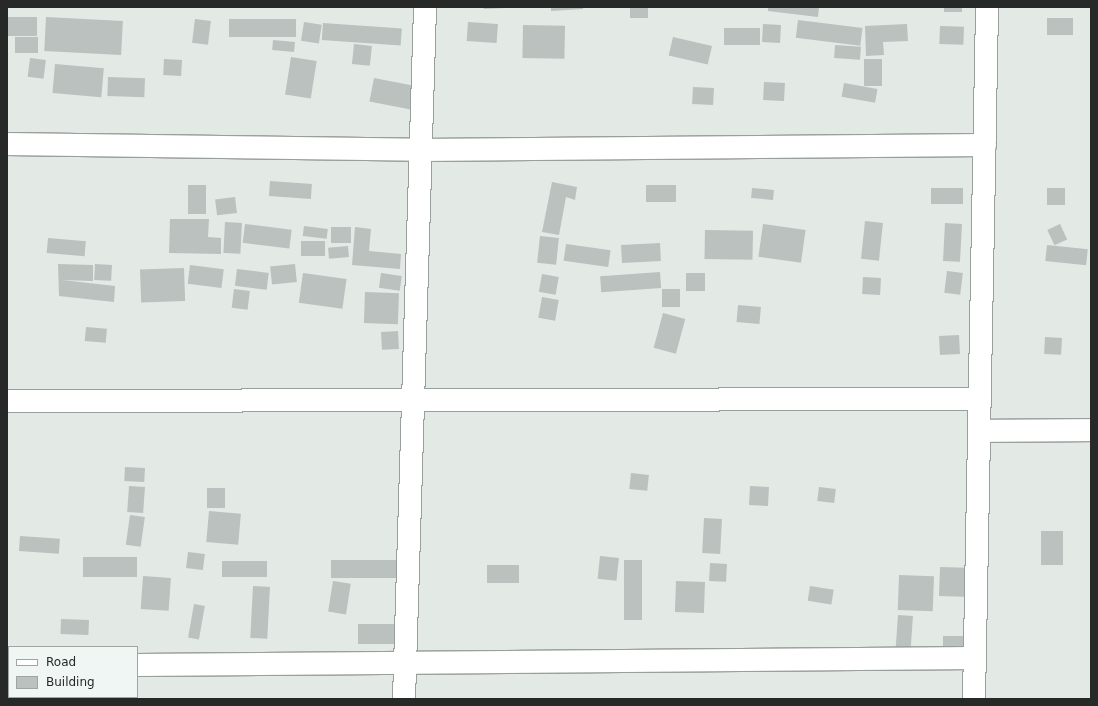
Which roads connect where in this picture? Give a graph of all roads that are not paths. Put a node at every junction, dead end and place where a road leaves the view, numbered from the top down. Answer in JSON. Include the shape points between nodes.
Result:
{"nodes":[{"id":1,"x":425,"y":7,"type":"edge"},
{"id":2,"x":987,"y":7,"type":"edge"},
{"id":3,"x":7,"y":144,"type":"edge"},
{"id":4,"x":984,"y":144,"type":"junction"},
{"id":5,"x":420,"y":150,"type":"junction"},
{"id":6,"x":980,"y":399,"type":"junction"},
{"id":7,"x":411,"y":400,"type":"junction"},
{"id":8,"x":7,"y":401,"type":"edge"},
{"id":9,"x":1091,"y":430,"type":"edge"},
{"id":10,"x":979,"y":431,"type":"junction"},
{"id":11,"x":975,"y":658,"type":"junction"},
{"id":12,"x":405,"y":663,"type":"junction"},
{"id":13,"x":138,"y":665,"type":"edge"},
{"id":14,"x":404,"y":699,"type":"edge"},
{"id":15,"x":974,"y":699,"type":"edge"}],
"edges":[{"from":1,"to":5,"type":"street"},
{"from":2,"to":4,"type":"street"},
{"from":3,"to":5,"type":"street"},
{"from":4,"to":5,"type":"street"},
{"from":4,"to":6,"type":"street"},
{"from":5,"to":7,"type":"street"},
{"from":6,"to":7,"type":"street"},
{"from":6,"to":10,"type":"street"},
{"from":7,"to":8,"type":"street"},
{"from":7,"to":12,"type":"street"},
{"from":9,"to":10,"type":"street"},
{"from":10,"to":11,"type":"street"},
{"from":11,"to":12,"type":"street"},
{"from":11,"to":15,"type":"street"},
{"from":12,"to":13,"type":"street"},
{"from":12,"to":14,"type":"street"}]}
